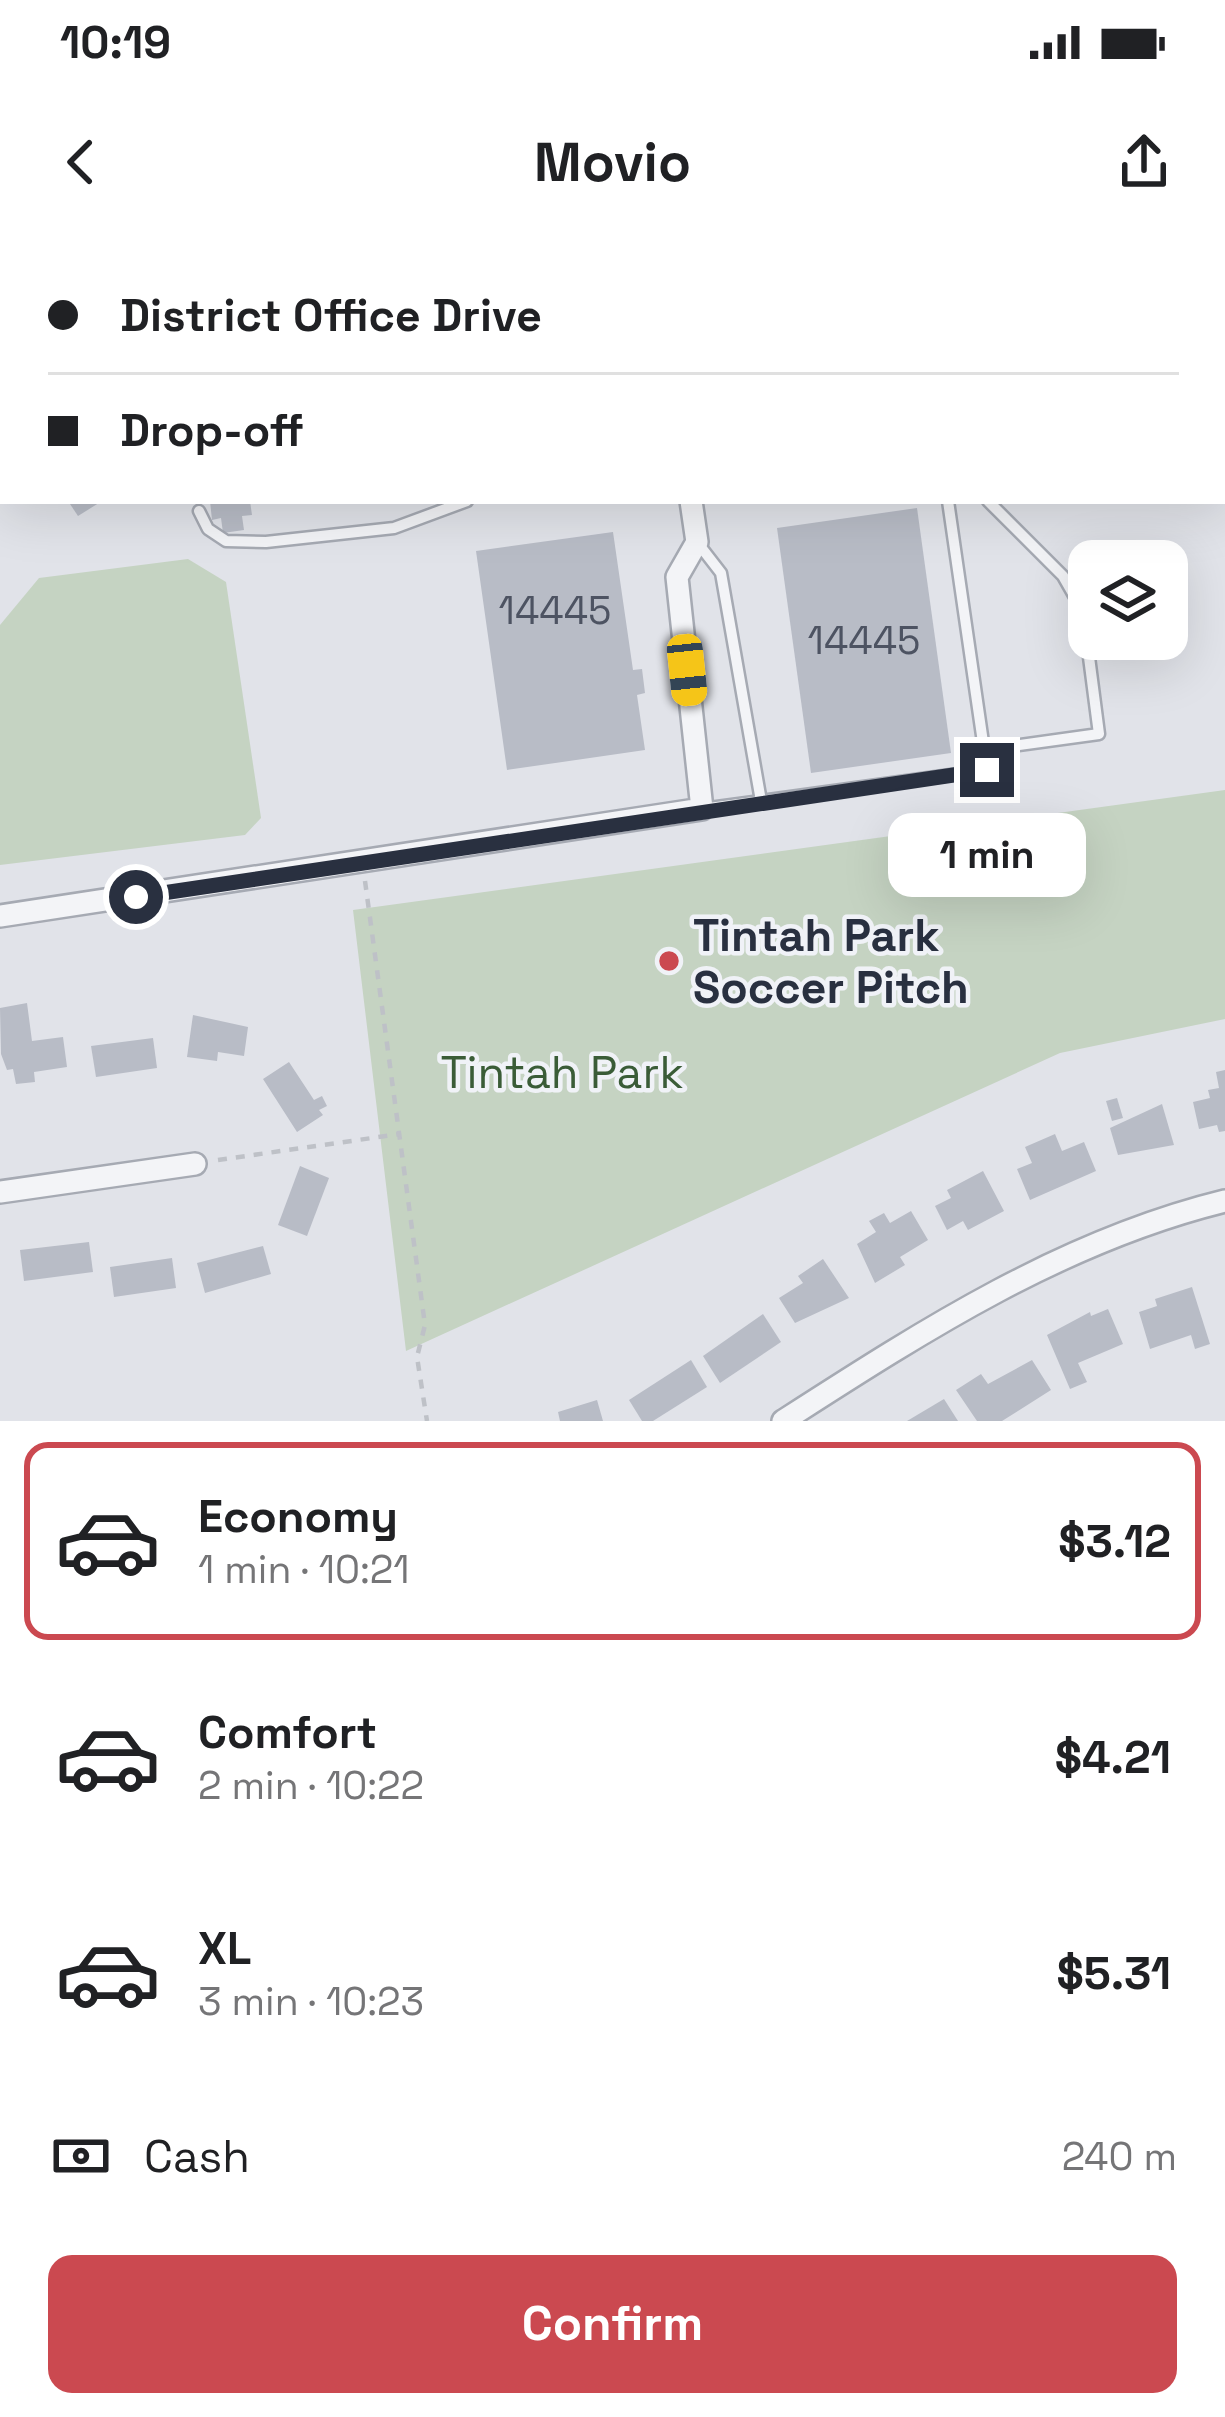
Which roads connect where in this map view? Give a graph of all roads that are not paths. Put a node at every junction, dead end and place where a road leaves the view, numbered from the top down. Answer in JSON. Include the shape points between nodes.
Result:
{"nodes":[{"id":1,"x":459,"y":504,"type":"edge"},
{"id":2,"x":691,"y":504,"type":"edge"},
{"id":3,"x":947,"y":504,"type":"edge"},
{"id":4,"x":991,"y":504,"type":"edge"},
{"id":5,"x":200,"y":511,"type":"dead end"},
{"id":6,"x":697,"y":542,"type":"junction"},
{"id":7,"x":984,"y":750,"type":"junction"},
{"id":8,"x":761,"y":801,"type":"junction"},
{"id":9,"x":702,"y":809,"type":"junction"},
{"id":10,"x":0,"y":916,"type":"edge"},
{"id":11,"x":195,"y":1164,"type":"road end"},
{"id":12,"x":0,"y":1192,"type":"edge"},
{"id":13,"x":1225,"y":1201,"type":"edge"},
{"id":14,"x":783,"y":1421,"type":"edge"}],
"edges":[{"from":1,"to":5,"type":"lane","via":[[394,528],[266,542],[226,541]]},
{"from":2,"to":6,"type":"street"},
{"from":3,"to":7,"type":"lane"},
{"from":4,"to":7,"type":"lane","via":[[1064,576],[1083,610],[1099,734]]},
{"from":6,"to":8,"type":"lane","via":[[722,573]]},
{"from":6,"to":9,"type":"street","via":[[677,578]]},
{"from":7,"to":8,"type":"lane","via":[[987,770]]},
{"from":8,"to":9,"type":"lane"},
{"from":9,"to":10,"type":"street"},
{"from":11,"to":12,"type":"street"},
{"from":13,"to":14,"type":"street","via":[[1053,1262],[943,1318]]}]}
